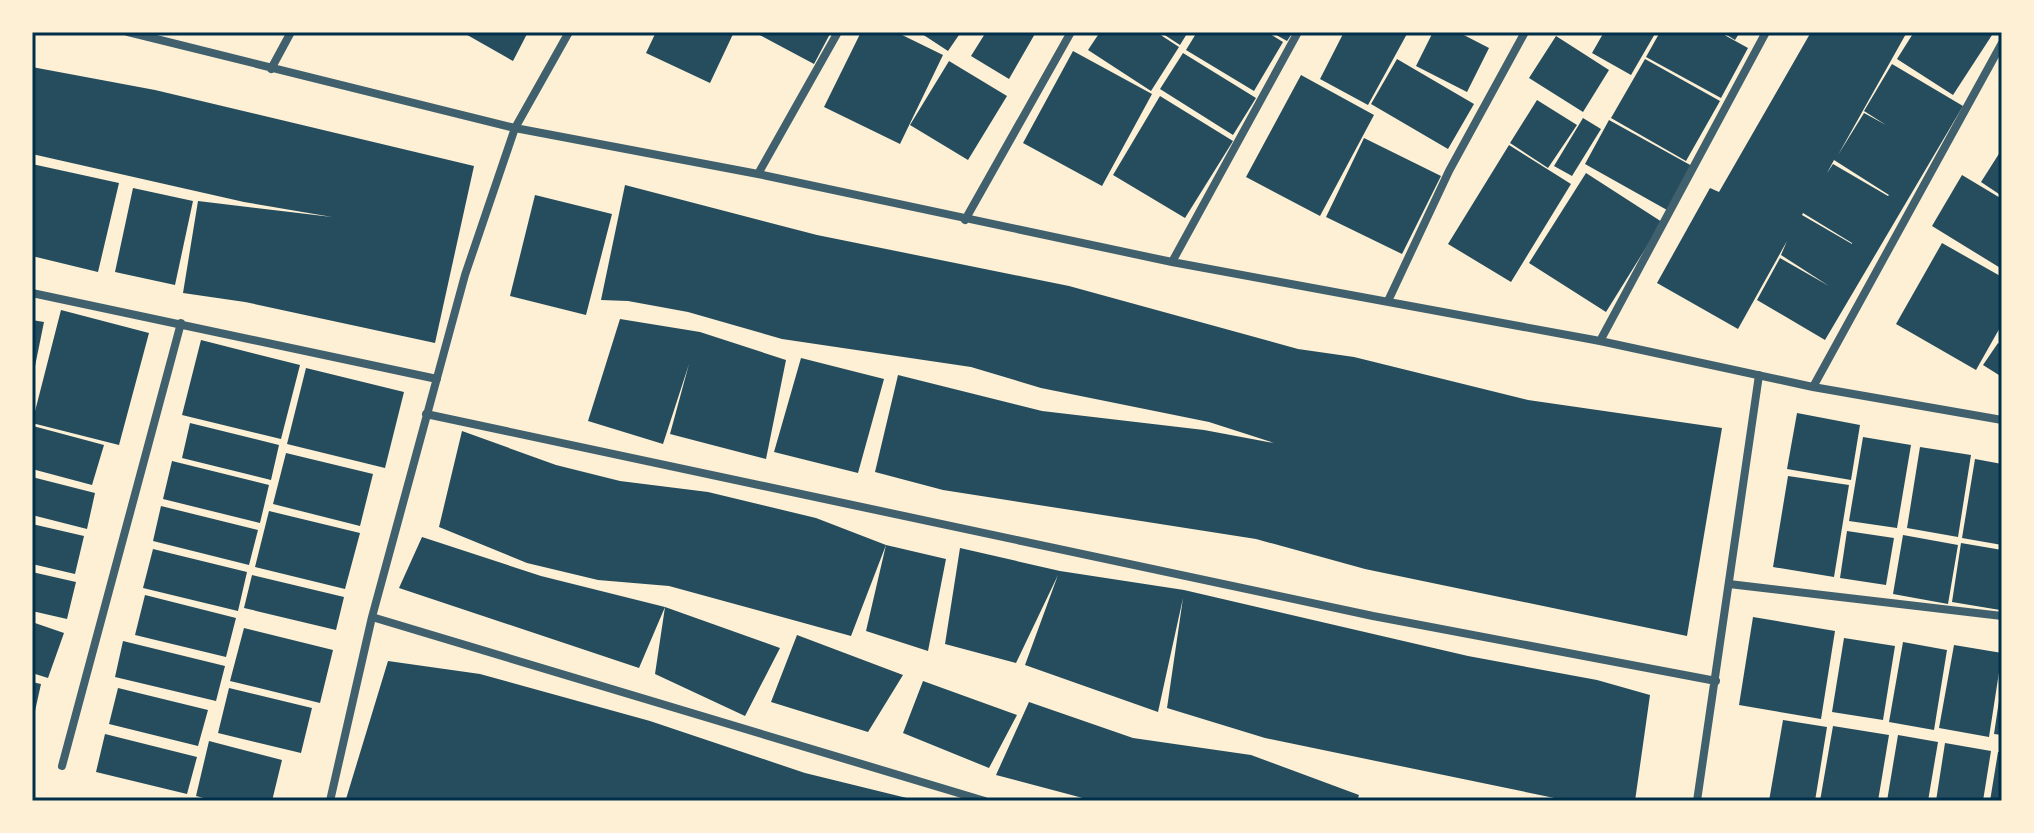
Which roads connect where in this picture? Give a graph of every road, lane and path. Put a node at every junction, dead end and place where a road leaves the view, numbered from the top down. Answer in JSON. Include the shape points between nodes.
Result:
{"nodes":[{"id":1,"x":128,"y":32,"type":"edge"},
{"id":2,"x":291,"y":32,"type":"edge"},
{"id":3,"x":569,"y":32,"type":"edge"},
{"id":4,"x":838,"y":32,"type":"edge"},
{"id":5,"x":1071,"y":32,"type":"edge"},
{"id":6,"x":1298,"y":32,"type":"edge"},
{"id":7,"x":1525,"y":32,"type":"edge"},
{"id":8,"x":1766,"y":32,"type":"edge"},
{"id":9,"x":2002,"y":43,"type":"edge"},
{"id":10,"x":271,"y":69,"type":"junction"},
{"id":11,"x":515,"y":128,"type":"junction"},
{"id":12,"x":758,"y":174,"type":"junction"},
{"id":13,"x":965,"y":220,"type":"junction"},
{"id":14,"x":1172,"y":262,"type":"junction"},
{"id":15,"x":32,"y":293,"type":"edge"},
{"id":16,"x":1388,"y":301,"type":"junction"},
{"id":17,"x":181,"y":323,"type":"junction"},
{"id":18,"x":1600,"y":341,"type":"junction"},
{"id":19,"x":1759,"y":375,"type":"junction"},
{"id":20,"x":437,"y":379,"type":"junction"},
{"id":21,"x":1813,"y":387,"type":"junction"},
{"id":22,"x":426,"y":414,"type":"junction"},
{"id":23,"x":2002,"y":420,"type":"edge"},
{"id":24,"x":1729,"y":584,"type":"junction"},
{"id":25,"x":2002,"y":616,"type":"edge"},
{"id":26,"x":372,"y":617,"type":"junction"},
{"id":27,"x":1716,"y":681,"type":"junction"},
{"id":28,"x":62,"y":766,"type":"dead end"},
{"id":29,"x":330,"y":801,"type":"edge"},
{"id":30,"x":985,"y":801,"type":"edge"},
{"id":31,"x":1697,"y":801,"type":"edge"}],
"edges":[{"from":1,"to":10,"type":"street"},
{"from":2,"to":10,"type":"street"},
{"from":3,"to":11,"type":"street"},
{"from":4,"to":12,"type":"street"},
{"from":5,"to":13,"type":"street"},
{"from":6,"to":14,"type":"street"},
{"from":7,"to":16,"type":"street","via":[[1449,171]]},
{"from":8,"to":18,"type":"street"},
{"from":9,"to":21,"type":"street"},
{"from":10,"to":11,"type":"street"},
{"from":11,"to":12,"type":"street"},
{"from":11,"to":20,"type":"street","via":[[465,275]]},
{"from":12,"to":13,"type":"street"},
{"from":13,"to":14,"type":"street"},
{"from":14,"to":16,"type":"street"},
{"from":15,"to":17,"type":"street"},
{"from":16,"to":18,"type":"street"},
{"from":17,"to":20,"type":"street"},
{"from":17,"to":28,"type":"street"},
{"from":18,"to":19,"type":"street"},
{"from":19,"to":21,"type":"street"},
{"from":19,"to":24,"type":"street"},
{"from":20,"to":22,"type":"street"},
{"from":21,"to":23,"type":"street"},
{"from":22,"to":26,"type":"street"},
{"from":22,"to":27,"type":"street","via":[[1373,616]]},
{"from":24,"to":25,"type":"street"},
{"from":24,"to":27,"type":"street"},
{"from":26,"to":29,"type":"street"},
{"from":26,"to":30,"type":"street"},
{"from":27,"to":31,"type":"street"}]}
